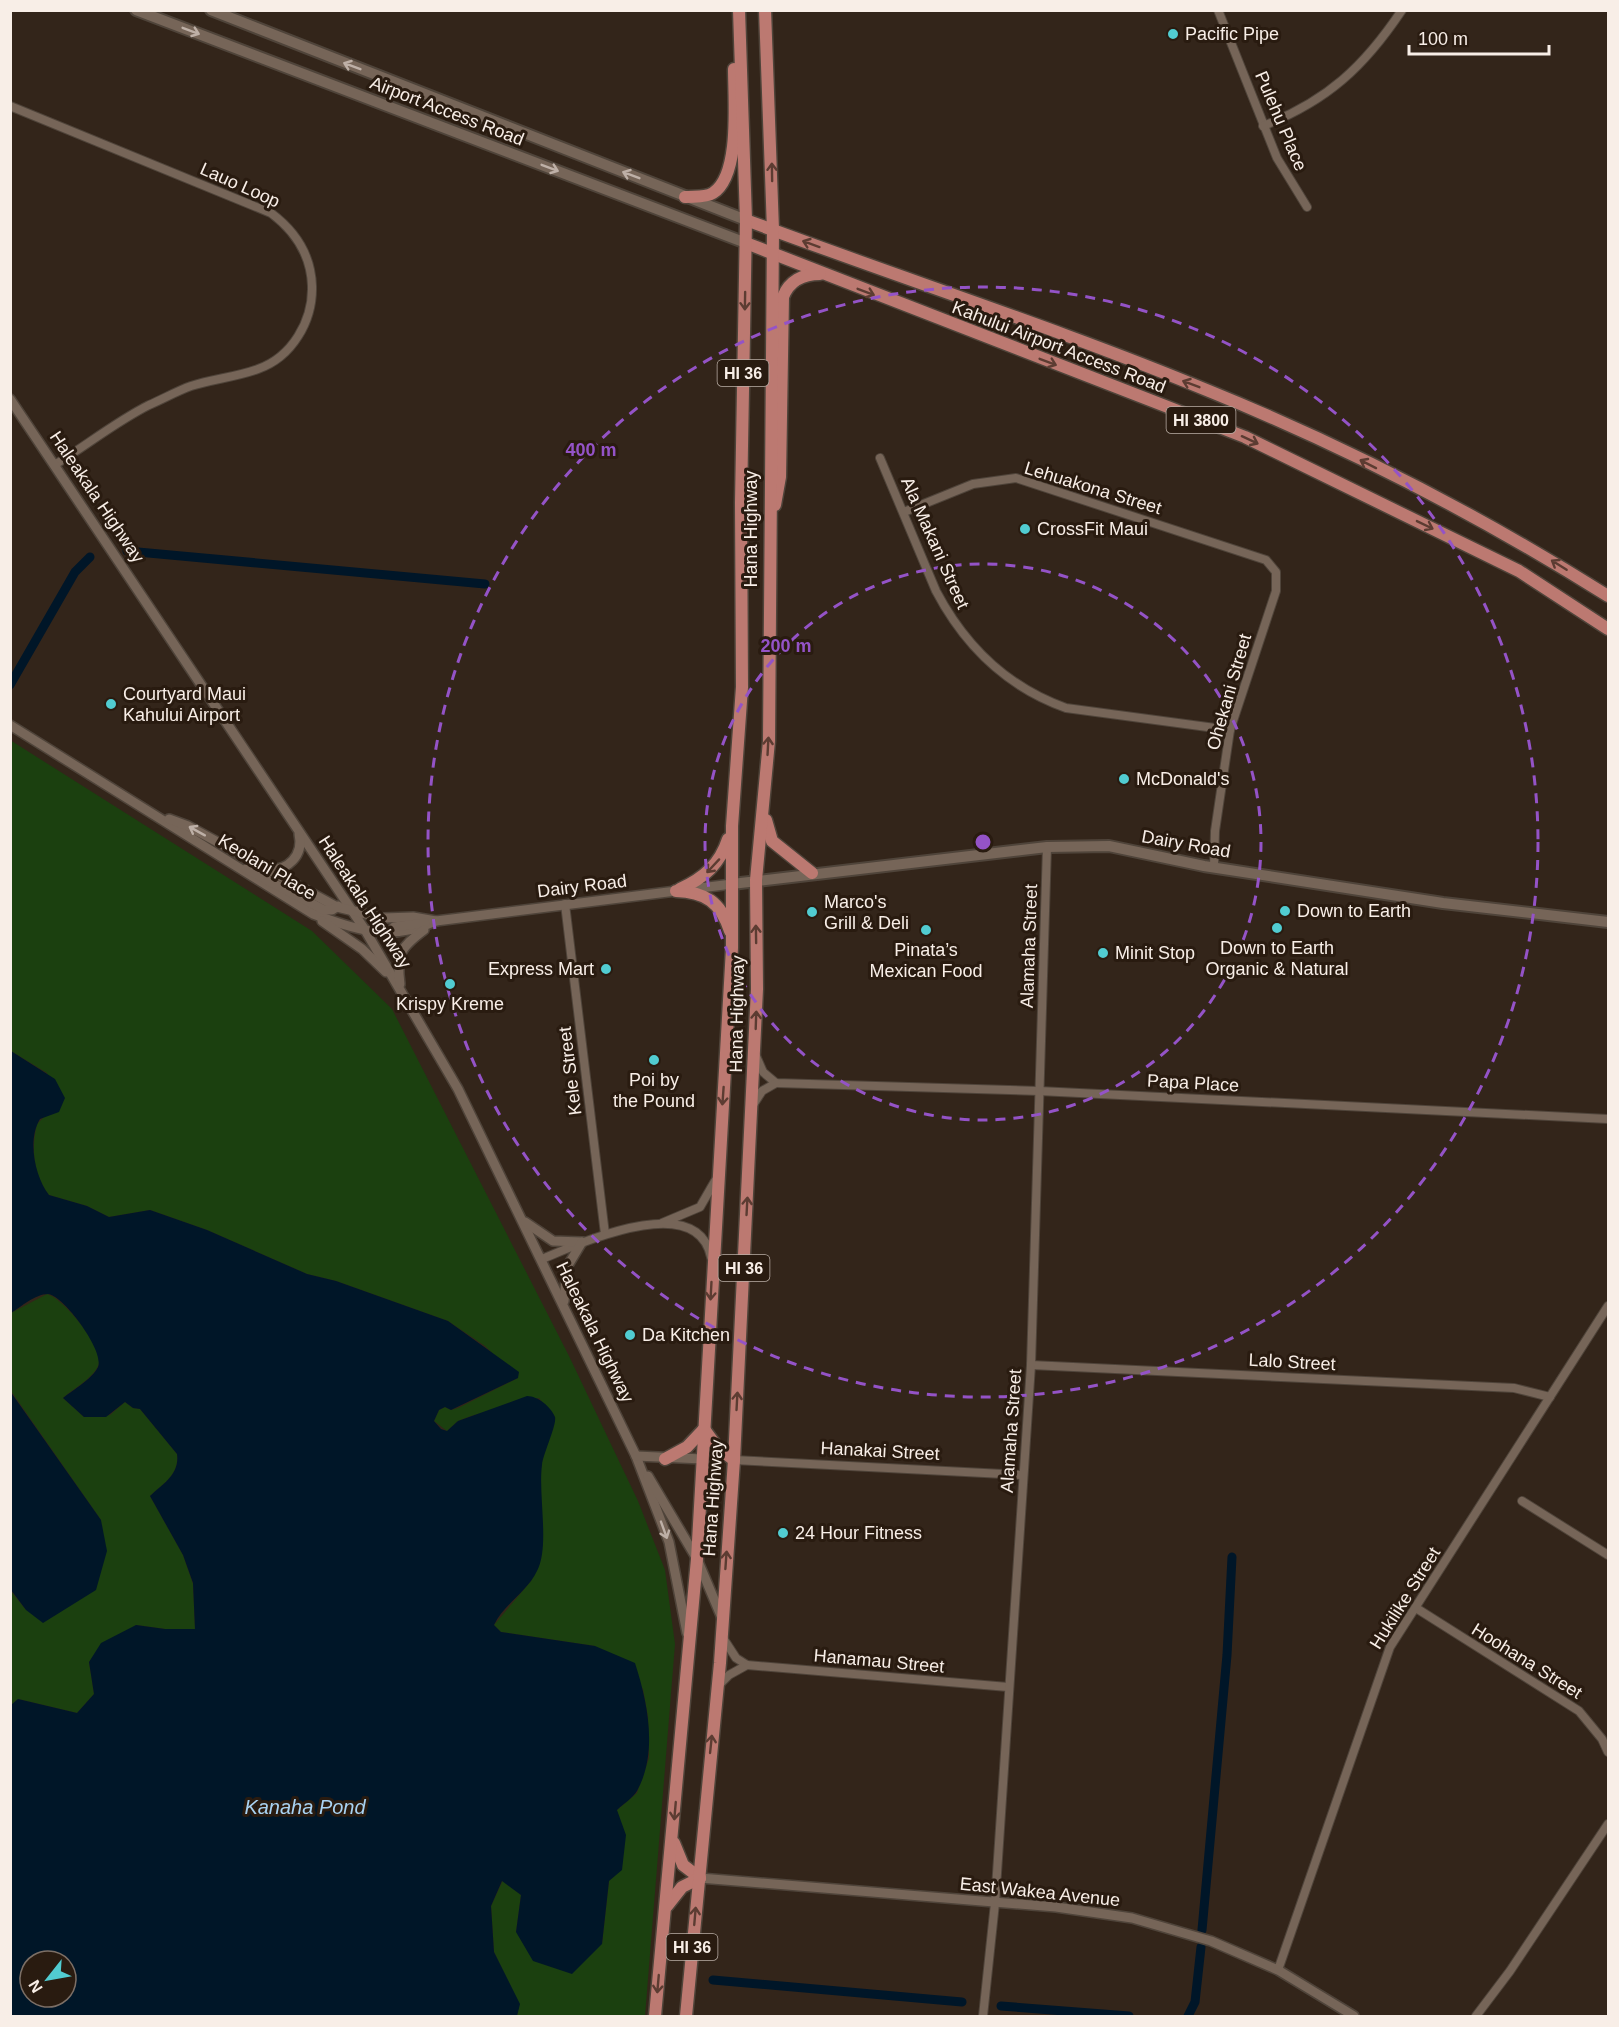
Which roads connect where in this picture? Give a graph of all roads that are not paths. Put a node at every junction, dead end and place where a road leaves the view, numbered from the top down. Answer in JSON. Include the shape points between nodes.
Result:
{"nodes":[{"id":1,"x":136,"y":10,"type":"edge"},
{"id":2,"x":211,"y":10,"type":"edge"},
{"id":3,"x":730,"y":10,"type":"edge"},
{"id":4,"x":739,"y":10,"type":"edge"},
{"id":5,"x":765,"y":10,"type":"edge"},
{"id":6,"x":1218,"y":10,"type":"edge"},
{"id":7,"x":1402,"y":10,"type":"edge"},
{"id":8,"x":10,"y":106,"type":"edge"},
{"id":9,"x":1263,"y":126,"type":"junction"},
{"id":10,"x":686,"y":196,"type":"junction"},
{"id":11,"x":1307,"y":207,"type":"dead end"},
{"id":12,"x":746,"y":220,"type":"junction"},
{"id":13,"x":773,"y":230,"type":"junction"},
{"id":14,"x":746,"y":243,"type":"junction"},
{"id":15,"x":773,"y":254,"type":"junction"},
{"id":16,"x":833,"y":279,"type":"junction"},
{"id":17,"x":10,"y":399,"type":"edge"},
{"id":18,"x":880,"y":458,"type":"dead end"},
{"id":19,"x":56,"y":464,"type":"junction"},
{"id":20,"x":904,"y":512,"type":"junction"},
{"id":21,"x":768,"y":551,"type":"junction"},
{"id":22,"x":1271,"y":566,"type":"joint"},
{"id":23,"x":1608,"y":596,"type":"edge"},
{"id":24,"x":1608,"y":628,"type":"edge"},
{"id":25,"x":10,"y":725,"type":"edge"},
{"id":26,"x":1230,"y":730,"type":"junction"},
{"id":27,"x":765,"y":804,"type":"junction"},
{"id":28,"x":161,"y":817,"type":"junction"},
{"id":29,"x":732,"y":826,"type":"junction"},
{"id":30,"x":297,"y":829,"type":"junction"},
{"id":31,"x":1047,"y":847,"type":"junction"},
{"id":32,"x":1214,"y":866,"type":"junction"},
{"id":33,"x":235,"y":867,"type":"junction"},
{"id":34,"x":263,"y":868,"type":"junction"},
{"id":35,"x":812,"y":873,"type":"junction"},
{"id":36,"x":756,"y":880,"type":"junction"},
{"id":37,"x":732,"y":884,"type":"junction"},
{"id":38,"x":676,"y":891,"type":"junction"},
{"id":39,"x":340,"y":904,"type":"junction"},
{"id":40,"x":565,"y":904,"type":"junction"},
{"id":41,"x":352,"y":912,"type":"junction"},
{"id":42,"x":313,"y":914,"type":"junction"},
{"id":43,"x":436,"y":921,"type":"junction"},
{"id":44,"x":1608,"y":922,"type":"edge"},
{"id":45,"x":365,"y":930,"type":"junction"},
{"id":46,"x":732,"y":948,"type":"junction"},
{"id":47,"x":400,"y":986,"type":"junction"},
{"id":48,"x":755,"y":1052,"type":"junction"},
{"id":49,"x":776,"y":1083,"type":"junction"},
{"id":50,"x":1039,"y":1090,"type":"junction"},
{"id":51,"x":752,"y":1112,"type":"junction"},
{"id":52,"x":1608,"y":1119,"type":"edge"},
{"id":53,"x":718,"y":1169,"type":"junction"},
{"id":54,"x":522,"y":1219,"type":"junction"},
{"id":55,"x":661,"y":1223,"type":"junction"},
{"id":56,"x":605,"y":1234,"type":"junction"},
{"id":57,"x":582,"y":1242,"type":"junction"},
{"id":58,"x":542,"y":1259,"type":"junction"},
{"id":59,"x":713,"y":1265,"type":"junction"},
{"id":60,"x":564,"y":1304,"type":"junction"},
{"id":61,"x":1608,"y":1306,"type":"edge"},
{"id":62,"x":1031,"y":1365,"type":"junction"},
{"id":63,"x":1550,"y":1397,"type":"junction"},
{"id":64,"x":704,"y":1429,"type":"junction"},
{"id":65,"x":636,"y":1456,"type":"junction"},
{"id":66,"x":665,"y":1459,"type":"junction"},
{"id":67,"x":703,"y":1459,"type":"junction"},
{"id":68,"x":734,"y":1460,"type":"junction"},
{"id":69,"x":1023,"y":1475,"type":"junction"},
{"id":70,"x":1522,"y":1501,"type":"dead end"},
{"id":71,"x":1608,"y":1555,"type":"edge"},
{"id":72,"x":697,"y":1559,"type":"junction"},
{"id":73,"x":1416,"y":1608,"type":"junction"},
{"id":74,"x":722,"y":1618,"type":"junction"},
{"id":75,"x":721,"y":1635,"type":"junction"},
{"id":76,"x":690,"y":1647,"type":"junction"},
{"id":77,"x":747,"y":1665,"type":"junction"},
{"id":78,"x":717,"y":1687,"type":"junction"},
{"id":79,"x":1008,"y":1687,"type":"junction"},
{"id":80,"x":1608,"y":1752,"type":"edge"},
{"id":81,"x":1608,"y":1824,"type":"edge"},
{"id":82,"x":672,"y":1833,"type":"junction"},
{"id":83,"x":700,"y":1878,"type":"junction"},
{"id":84,"x":995,"y":1903,"type":"junction"},
{"id":85,"x":665,"y":1909,"type":"junction"},
{"id":86,"x":1278,"y":1970,"type":"junction"},
{"id":87,"x":655,"y":2016,"type":"edge"},
{"id":88,"x":686,"y":2016,"type":"edge"},
{"id":89,"x":983,"y":2016,"type":"edge"},
{"id":90,"x":1354,"y":2016,"type":"edge"},
{"id":91,"x":1476,"y":2016,"type":"edge"}],
"edges":[{"from":1,"to":14,"type":"main road","name":"Airport Access Road","number":"HI 3800","one_way":true},
{"from":10,"to":2,"type":"main road","name":"Airport Access Road","number":"HI 3800","one_way":true},
{"from":3,"to":10,"type":"main road","via":[[734,119],[729,171],[725,181],[711,194]]},
{"from":4,"to":12,"type":"main road","name":"Hana Highway","number":"HI 36"},
{"from":13,"to":5,"type":"main road","name":"Hana Highway","number":"HI 36","one_way":true},
{"from":6,"to":9,"type":"street","name":"Pulehu Place"},
{"from":7,"to":9,"type":"street","via":[[1379,44],[1338,85],[1301,110]]},
{"from":8,"to":19,"type":"street","name":"Lauo Loop","via":[[271,213],[300,243],[312,284],[304,325],[274,362],[192,386],[153,403]]},
{"from":9,"to":11,"type":"street","name":"Pulehu Place","via":[[1284,172]]},
{"from":10,"to":12,"type":"main road","name":"Airport Access Road","number":"HI 3800"},
{"from":12,"to":13,"type":"main road","name":"Kahului Airport Access Road","number":"HI 3800"},
{"from":12,"to":14,"type":"main road","name":"Hana Highway","number":"HI 36"},
{"from":13,"to":15,"type":"main road","name":"Hana Highway","number":"HI 36"},
{"from":23,"to":13,"type":"main road","name":"Kahului Airport Access Road","number":"HI 3800","one_way":true,"via":[[1527,545],[1324,442],[1209,391]]},
{"from":14,"to":15,"type":"main road","name":"Kahului Airport Access Road","number":"HI 3800"},
{"from":14,"to":29,"type":"main road","name":"Hana Highway","number":"HI 36","one_way":true,"via":[[742,687]]},
{"from":15,"to":16,"type":"main road","name":"Kahului Airport Access Road","number":"HI 3800"},
{"from":15,"to":21,"type":"main road","name":"Hana Highway","number":"HI 36"},
{"from":16,"to":21,"type":"main road","via":[[819,274],[805,276],[792,283],[783,297],[780,477]]},
{"from":16,"to":24,"type":"main road","name":"Kahului Airport Access Road","number":"HI 3800","one_way":true,"via":[[1245,437],[1520,571]]},
{"from":17,"to":19,"type":"street","name":"Haleakala Highway"},
{"from":18,"to":20,"type":"street","name":"Ala Makani Street"},
{"from":19,"to":30,"type":"street","name":"Haleakala Highway"},
{"from":20,"to":22,"type":"street","name":"Lehuakona Street","via":[[973,483],[1016,478],[1255,556]]},
{"from":20,"to":26,"type":"street","name":"Ala Makani Street","via":[[947,612],[967,640],[1006,677],[1041,699],[1066,708]]},
{"from":27,"to":21,"type":"main road","name":"Hana Highway","number":"HI 36","one_way":true,"via":[[769,741]]},
{"from":22,"to":26,"type":"street","name":"Ohekani Street","via":[[1276,572],[1276,591]]},
{"from":25,"to":28,"type":"street","name":"Keolani Place"},
{"from":26,"to":32,"type":"street","name":"Ohekani Street","via":[[1215,831]]},
{"from":27,"to":35,"type":"main road","via":[[772,841]]},
{"from":27,"to":36,"type":"main road","name":"Hana Highway","number":"HI 36"},
{"from":28,"to":33,"type":"street","name":"Keolani Place"},
{"from":34,"to":28,"type":"street","name":"Keolani Place","one_way":true,"via":[[188,826]]},
{"from":29,"to":37,"type":"main road","name":"Hana Highway","number":"HI 36"},
{"from":29,"to":38,"type":"main road","one_way":true,"via":[[724,853],[714,868]]},
{"from":30,"to":34,"type":"street","via":[[300,846],[293,861],[281,868]]},
{"from":30,"to":39,"type":"street","name":"Haleakala Highway"},
{"from":31,"to":32,"type":"main road","name":"Dairy Road","via":[[1109,846]]},
{"from":31,"to":35,"type":"main road","name":"Dairy Road"},
{"from":31,"to":50,"type":"street","name":"Alamaha Street"},
{"from":32,"to":44,"type":"main road","name":"Dairy Road","via":[[1443,903]]},
{"from":33,"to":39,"type":"street","via":[[260,874],[324,910]]},
{"from":33,"to":42,"type":"street","name":"Keolani Place"},
{"from":34,"to":39,"type":"street","name":"Keolani Place"},
{"from":35,"to":36,"type":"main road","name":"Dairy Road"},
{"from":36,"to":37,"type":"main road","name":"Dairy Road"},
{"from":48,"to":36,"type":"main road","name":"Hana Highway","number":"HI 36","one_way":true},
{"from":37,"to":38,"type":"street","name":"Dairy Road"},
{"from":37,"to":46,"type":"main road","name":"Hana Highway","number":"HI 36"},
{"from":38,"to":40,"type":"street","name":"Dairy Road"},
{"from":38,"to":46,"type":"main road","via":[[697,891],[714,904],[729,927]]},
{"from":39,"to":41,"type":"street","name":"Haleakala Highway"},
{"from":40,"to":43,"type":"street","name":"Dairy Road"},
{"from":40,"to":56,"type":"street","name":"Kele Street"},
{"from":41,"to":43,"type":"street","name":"Dairy Road"},
{"from":41,"to":45,"type":"street","name":"Haleakala Highway"},
{"from":42,"to":45,"type":"street","name":"Keolani Place"},
{"from":42,"to":47,"type":"street","via":[[362,949]]},
{"from":43,"to":45,"type":"street","name":"Dairy Road","via":[[416,931]]},
{"from":43,"to":47,"type":"street","via":[[402,948],[398,963]]},
{"from":45,"to":47,"type":"street","name":"Haleakala Highway"},
{"from":46,"to":53,"type":"main road","name":"Hana Highway","number":"HI 36","one_way":true},
{"from":47,"to":54,"type":"street","name":"Haleakala Highway","via":[[458,1089]]},
{"from":48,"to":49,"type":"street","via":[[763,1072]]},
{"from":48,"to":51,"type":"main road","name":"Hana Highway","number":"HI 36"},
{"from":49,"to":50,"type":"street","name":"Papa Place"},
{"from":49,"to":51,"type":"street","via":[[759,1094]]},
{"from":50,"to":52,"type":"street","name":"Papa Place"},
{"from":50,"to":62,"type":"street","name":"Alamaha Street"},
{"from":68,"to":51,"type":"main road","name":"Hana Highway","number":"HI 36","one_way":true},
{"from":53,"to":55,"type":"street","via":[[703,1205]]},
{"from":53,"to":59,"type":"main road","name":"Hana Highway","number":"HI 36"},
{"from":54,"to":57,"type":"street","via":[[553,1241]]},
{"from":54,"to":58,"type":"street","name":"Haleakala Highway"},
{"from":55,"to":56,"type":"street"},
{"from":55,"to":59,"type":"street","via":[[698,1234],[707,1244]]},
{"from":56,"to":57,"type":"street"},
{"from":57,"to":58,"type":"street"},
{"from":57,"to":60,"type":"street","via":[[567,1267]]},
{"from":58,"to":60,"type":"street","name":"Haleakala Highway"},
{"from":59,"to":64,"type":"main road","name":"Hana Highway","number":"HI 36","one_way":true},
{"from":60,"to":65,"type":"street","name":"Haleakala Highway"},
{"from":61,"to":63,"type":"street","name":"Hukilike Street"},
{"from":62,"to":63,"type":"street","name":"Lalo Street","via":[[1514,1388]]},
{"from":62,"to":69,"type":"street","name":"Alamaha Street"},
{"from":63,"to":73,"type":"street","name":"Hukilike Street"},
{"from":64,"to":66,"type":"main road","via":[[687,1447]]},
{"from":64,"to":67,"type":"main road","name":"Hana Highway","number":"HI 36"},
{"from":64,"to":68,"type":"main road","via":[[717,1447]]},
{"from":65,"to":66,"type":"street"},
{"from":65,"to":72,"type":"street","name":"Haleakala Highway"},
{"from":65,"to":76,"type":"street","name":"Haleakala Highway","one_way":true,"via":[[669,1542]]},
{"from":66,"to":67,"type":"street"},
{"from":67,"to":68,"type":"main road"},
{"from":67,"to":72,"type":"main road","name":"Hana Highway","number":"HI 36"},
{"from":68,"to":69,"type":"street","name":"Hanakai Street"},
{"from":74,"to":68,"type":"main road","name":"Hana Highway","number":"HI 36","one_way":true},
{"from":69,"to":79,"type":"street","name":"Alamaha Street"},
{"from":70,"to":71,"type":"street"},
{"from":72,"to":74,"type":"street","name":"Haleakala Highway"},
{"from":72,"to":76,"type":"main road","name":"Hana Highway","number":"HI 36"},
{"from":73,"to":80,"type":"street","name":"Hoohana Street","via":[[1579,1711]]},
{"from":73,"to":86,"type":"street","name":"Hukilike Street","via":[[1383,1664]]},
{"from":74,"to":75,"type":"main road","name":"Hana Highway","number":"HI 36"},
{"from":75,"to":77,"type":"street","via":[[736,1658]]},
{"from":75,"to":78,"type":"main road","name":"Hana Highway","number":"HI 36"},
{"from":76,"to":82,"type":"main road","name":"Hana Highway","number":"HI 36","one_way":true},
{"from":77,"to":78,"type":"street"},
{"from":77,"to":79,"type":"street","name":"Hanamau Street"},
{"from":83,"to":78,"type":"main road","name":"Hana Highway","number":"HI 36","one_way":true},
{"from":79,"to":84,"type":"street","name":"Alamaha Street"},
{"from":81,"to":91,"type":"street"},
{"from":82,"to":83,"type":"main road","number":"HI 36","via":[[683,1865]]},
{"from":82,"to":85,"type":"main road","name":"Hana Highway","number":"HI 36"},
{"from":83,"to":84,"type":"street","name":"East Wakea Avenue"},
{"from":83,"to":85,"type":"main road","number":"HI 36","via":[[682,1887]]},
{"from":88,"to":83,"type":"main road","name":"Hana Highway","number":"HI 36","one_way":true},
{"from":84,"to":86,"type":"street","name":"East Wakea Avenue","via":[[1132,1918],[1211,1941]]},
{"from":84,"to":89,"type":"street","name":"Alamaha Street"},
{"from":85,"to":87,"type":"main road","name":"Hana Highway","number":"HI 36","one_way":true},
{"from":86,"to":90,"type":"street","name":"East Wakea Avenue"}]}
